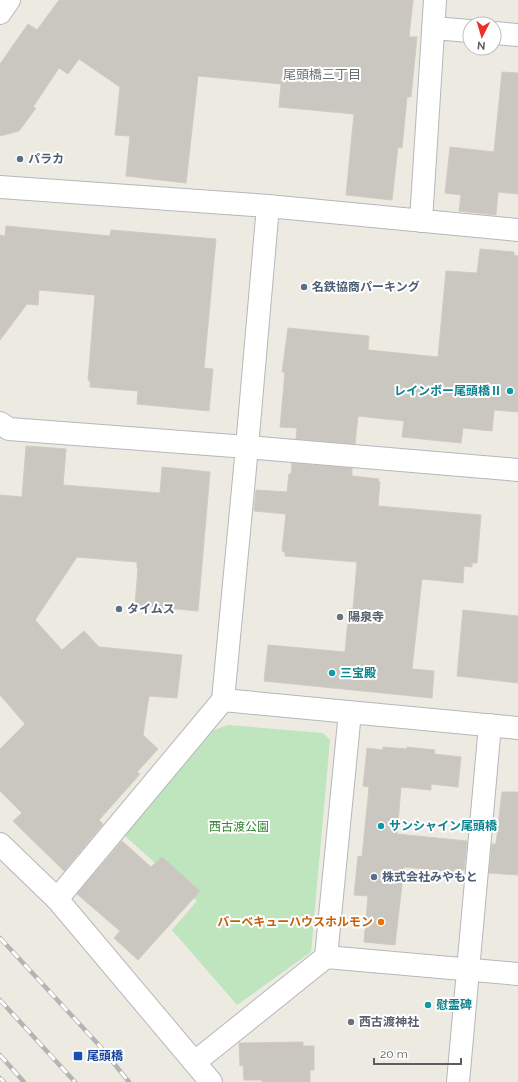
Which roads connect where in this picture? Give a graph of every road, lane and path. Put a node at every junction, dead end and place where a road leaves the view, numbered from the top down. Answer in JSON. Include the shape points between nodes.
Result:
{"nodes":[{"id":1,"x":9,"y":0,"type":"edge"},
{"id":2,"x":435,"y":0,"type":"edge"},
{"id":3,"x":0,"y":13,"type":"edge"},
{"id":4,"x":433,"y":28,"type":"junction"},
{"id":5,"x":462,"y":30,"type":"edge"},
{"id":6,"x":502,"y":34,"type":"edge"},
{"id":7,"x":518,"y":35,"type":"edge"},
{"id":8,"x":0,"y":187,"type":"edge"},
{"id":9,"x":268,"y":206,"type":"junction"},
{"id":10,"x":421,"y":221,"type":"junction"},
{"id":11,"x":518,"y":230,"type":"edge"},
{"id":12,"x":3,"y":431,"type":"edge"},
{"id":13,"x":247,"y":447,"type":"junction"},
{"id":14,"x":518,"y":470,"type":"edge"},
{"id":15,"x":223,"y":700,"type":"junction"},
{"id":16,"x":350,"y":712,"type":"junction"},
{"id":17,"x":490,"y":726,"type":"junction"},
{"id":18,"x":518,"y":728,"type":"edge"},
{"id":19,"x":0,"y":844,"type":"edge"},
{"id":20,"x":57,"y":898,"type":"junction"},
{"id":21,"x":326,"y":957,"type":"junction"},
{"id":22,"x":468,"y":969,"type":"junction"},
{"id":23,"x":518,"y":974,"type":"edge"},
{"id":24,"x":195,"y":1062,"type":"junction"},
{"id":25,"x":211,"y":1082,"type":"edge"},
{"id":26,"x":458,"y":1082,"type":"edge"}],
"edges":[{"from":1,"to":3,"type":"street"},
{"from":2,"to":4,"type":"street"},
{"from":4,"to":5,"type":"street"},
{"from":4,"to":10,"type":"street"},
{"from":6,"to":7,"type":"street"},
{"from":8,"to":9,"type":"street"},
{"from":9,"to":10,"type":"street"},
{"from":9,"to":13,"type":"street"},
{"from":10,"to":11,"type":"street"},
{"from":12,"to":13,"type":"street"},
{"from":13,"to":14,"type":"street"},
{"from":13,"to":15,"type":"street"},
{"from":15,"to":16,"type":"street"},
{"from":15,"to":20,"type":"street"},
{"from":16,"to":17,"type":"street"},
{"from":16,"to":21,"type":"street"},
{"from":17,"to":18,"type":"street"},
{"from":17,"to":22,"type":"street"},
{"from":19,"to":20,"type":"street"},
{"from":20,"to":24,"type":"street"},
{"from":21,"to":22,"type":"street"},
{"from":21,"to":24,"type":"street"},
{"from":22,"to":23,"type":"street"},
{"from":22,"to":26,"type":"street"},
{"from":24,"to":25,"type":"street"}]}
